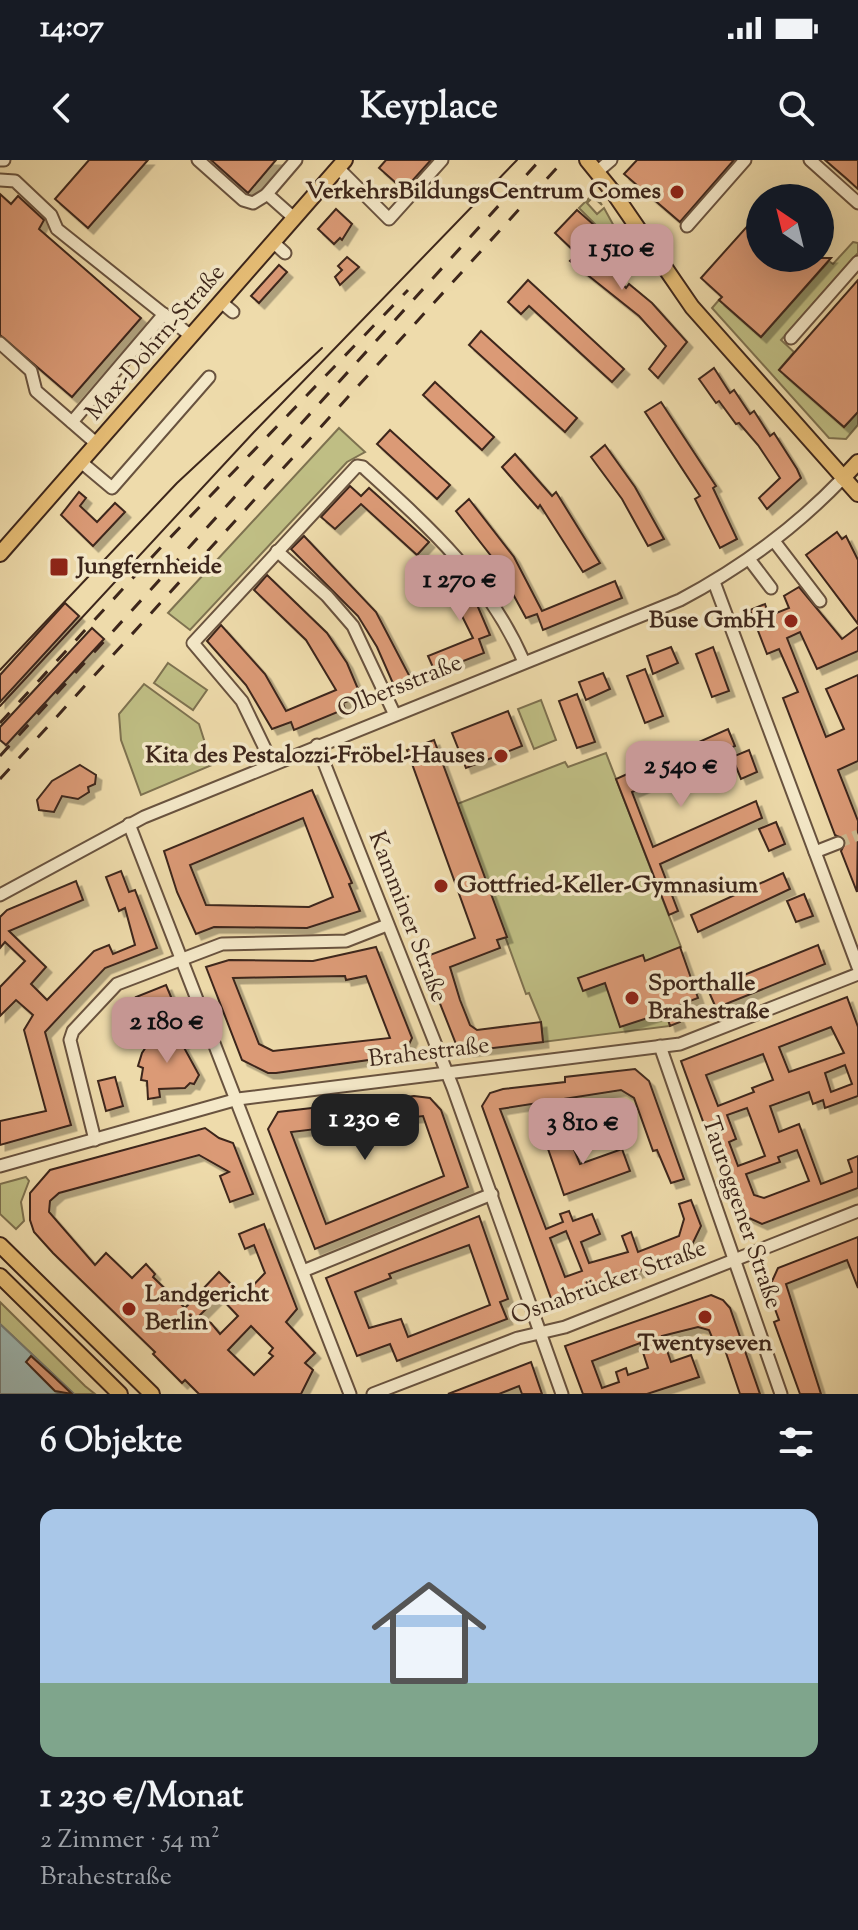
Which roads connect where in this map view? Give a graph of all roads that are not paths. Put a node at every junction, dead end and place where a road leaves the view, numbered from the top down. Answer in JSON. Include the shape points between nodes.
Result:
{"nodes":[{"id":1,"x":198,"y":160,"type":"edge"},
{"id":2,"x":296,"y":160,"type":"edge"},
{"id":3,"x":442,"y":160,"type":"edge"},
{"id":4,"x":611,"y":160,"type":"edge"},
{"id":5,"x":745,"y":160,"type":"edge"},
{"id":6,"x":810,"y":160,"type":"edge"},
{"id":7,"x":342,"y":164,"type":"edge"},
{"id":8,"x":592,"y":166,"type":"edge"},
{"id":9,"x":0,"y":180,"type":"edge"},
{"id":10,"x":267,"y":194,"type":"junction"},
{"id":11,"x":858,"y":203,"type":"edge"},
{"id":12,"x":294,"y":218,"type":"junction"},
{"id":13,"x":687,"y":226,"type":"dead end"},
{"id":14,"x":273,"y":242,"type":"junction"},
{"id":15,"x":285,"y":253,"type":"dead end"},
{"id":16,"x":858,"y":262,"type":"edge"},
{"id":17,"x":221,"y":302,"type":"junction"},
{"id":18,"x":233,"y":312,"type":"dead end"},
{"id":19,"x":164,"y":314,"type":"junction"},
{"id":20,"x":191,"y":336,"type":"junction"},
{"id":21,"x":791,"y":338,"type":"dead end"},
{"id":22,"x":0,"y":343,"type":"edge"},
{"id":23,"x":209,"y":377,"type":"dead end"},
{"id":24,"x":72,"y":422,"type":"junction"},
{"id":25,"x":97,"y":444,"type":"junction"},
{"id":26,"x":81,"y":462,"type":"junction"},
{"id":27,"x":858,"y":462,"type":"edge"},
{"id":28,"x":843,"y":478,"type":"junction"},
{"id":29,"x":858,"y":494,"type":"edge"},
{"id":30,"x":774,"y":541,"type":"junction"},
{"id":31,"x":277,"y":551,"type":"junction"},
{"id":32,"x":0,"y":554,"type":"edge"},
{"id":33,"x":749,"y":559,"type":"junction"},
{"id":34,"x":714,"y":582,"type":"junction"},
{"id":35,"x":771,"y":588,"type":"dead end"},
{"id":36,"x":820,"y":601,"type":"dead end"},
{"id":37,"x":524,"y":662,"type":"junction"},
{"id":38,"x":394,"y":713,"type":"junction"},
{"id":39,"x":317,"y":745,"type":"junction"},
{"id":40,"x":272,"y":763,"type":"junction"},
{"id":41,"x":129,"y":824,"type":"junction"},
{"id":42,"x":838,"y":843,"type":"tunnel mouth"},
{"id":43,"x":815,"y":852,"type":"junction"},
{"id":44,"x":0,"y":895,"type":"edge"},
{"id":45,"x":387,"y":925,"type":"junction"},
{"id":46,"x":182,"y":959,"type":"junction"},
{"id":47,"x":858,"y":967,"type":"edge"},
{"id":48,"x":858,"y":974,"type":"edge"},
{"id":49,"x":660,"y":1046,"type":"junction"},
{"id":50,"x":446,"y":1073,"type":"junction"},
{"id":51,"x":238,"y":1099,"type":"junction"},
{"id":52,"x":95,"y":1140,"type":"junction"},
{"id":53,"x":0,"y":1166,"type":"edge"},
{"id":54,"x":492,"y":1194,"type":"junction"},
{"id":55,"x":858,"y":1211,"type":"edge"},
{"id":56,"x":0,"y":1245,"type":"edge"},
{"id":57,"x":734,"y":1260,"type":"junction"},
{"id":58,"x":303,"y":1271,"type":"junction"},
{"id":59,"x":0,"y":1276,"type":"edge"},
{"id":60,"x":539,"y":1333,"type":"junction"},
{"id":61,"x":120,"y":1394,"type":"edge"},
{"id":62,"x":152,"y":1394,"type":"edge"},
{"id":63,"x":350,"y":1394,"type":"edge"},
{"id":64,"x":373,"y":1394,"type":"edge"},
{"id":65,"x":562,"y":1394,"type":"edge"},
{"id":66,"x":781,"y":1394,"type":"edge"}],
"edges":[{"from":1,"to":10,"type":"street","via":[[247,203]]},
{"from":2,"to":10,"type":"street"},
{"from":3,"to":7,"type":"street","via":[[389,219]]},
{"from":4,"to":8,"type":"street"},
{"from":5,"to":13,"type":"street"},
{"from":6,"to":11,"type":"street"},
{"from":7,"to":12,"type":"main road","name":"Max-Dohrn-Straße"},
{"from":8,"to":28,"type":"main road","via":[[692,307]]},
{"from":9,"to":19,"type":"street","via":[[15,181],[51,215],[57,229]]},
{"from":10,"to":12,"type":"street"},
{"from":12,"to":14,"type":"main road","name":"Max-Dohrn-Straße"},
{"from":14,"to":15,"type":"street"},
{"from":14,"to":17,"type":"main road","name":"Max-Dohrn-Straße"},
{"from":16,"to":21,"type":"street"},
{"from":17,"to":18,"type":"street"},
{"from":17,"to":20,"type":"main road","name":"Max-Dohrn-Straße"},
{"from":19,"to":20,"type":"street"},
{"from":19,"to":24,"type":"street"},
{"from":20,"to":25,"type":"main road","name":"Max-Dohrn-Straße"},
{"from":22,"to":24,"type":"street","via":[[31,371],[36,391]]},
{"from":23,"to":26,"type":"street","via":[[112,488]]},
{"from":24,"to":25,"type":"street"},
{"from":25,"to":26,"type":"main road","name":"Max-Dohrn-Straße"},
{"from":26,"to":32,"type":"main road","name":"Max-Dohrn-Straße"},
{"from":27,"to":28,"type":"main road"},
{"from":28,"to":29,"type":"main road"},
{"from":28,"to":30,"type":"street","name":"Olbersstraße"},
{"from":30,"to":33,"type":"street","name":"Olbersstraße"},
{"from":30,"to":36,"type":"street"},
{"from":31,"to":37,"type":"street","via":[[357,466],[457,555]]},
{"from":31,"to":38,"type":"street","via":[[353,626]]},
{"from":31,"to":40,"type":"street","via":[[193,643],[242,701]]},
{"from":33,"to":34,"type":"street","name":"Olbersstraße"},
{"from":33,"to":35,"type":"street"},
{"from":34,"to":37,"type":"street","name":"Olbersstraße"},
{"from":34,"to":43,"type":"street"},
{"from":37,"to":38,"type":"street","name":"Olbersstraße"},
{"from":38,"to":39,"type":"street","name":"Olbersstraße"},
{"from":39,"to":40,"type":"street","name":"Olbersstraße"},
{"from":39,"to":45,"type":"street","name":"Kamminer Straße"},
{"from":40,"to":41,"type":"street","name":"Olbersstraße"},
{"from":41,"to":44,"type":"street","name":"Olbersstraße"},
{"from":41,"to":46,"type":"street"},
{"from":42,"to":43,"type":"street"},
{"from":43,"to":47,"type":"street"},
{"from":45,"to":46,"type":"street","via":[[346,941],[232,942]]},
{"from":45,"to":50,"type":"street","name":"Kamminer Straße"},
{"from":46,"to":51,"type":"street"},
{"from":46,"to":52,"type":"street","via":[[117,984],[71,1036]]},
{"from":48,"to":49,"type":"street","name":"Brahestraße","via":[[680,1044]]},
{"from":49,"to":50,"type":"street","name":"Brahestraße"},
{"from":49,"to":57,"type":"street","name":"Tauroggener Straße"},
{"from":50,"to":51,"type":"street","name":"Brahestraße"},
{"from":50,"to":54,"type":"street","name":"Kamminer Straße"},
{"from":51,"to":52,"type":"street","name":"Brahestraße"},
{"from":51,"to":58,"type":"street"},
{"from":52,"to":53,"type":"street","name":"Brahestraße"},
{"from":54,"to":58,"type":"street"},
{"from":54,"to":60,"type":"street","name":"Kamminer Straße"},
{"from":55,"to":57,"type":"street","name":"Osnabrücker Straße"},
{"from":56,"to":62,"type":"main road"},
{"from":57,"to":60,"type":"street","name":"Osnabrücker Straße"},
{"from":57,"to":66,"type":"street","name":"Tauroggener Straße"},
{"from":58,"to":63,"type":"street"},
{"from":59,"to":61,"type":"main road"},
{"from":60,"to":64,"type":"street","name":"Osnabrücker Straße"},
{"from":60,"to":65,"type":"street","name":"Kamminer Straße"}]}
